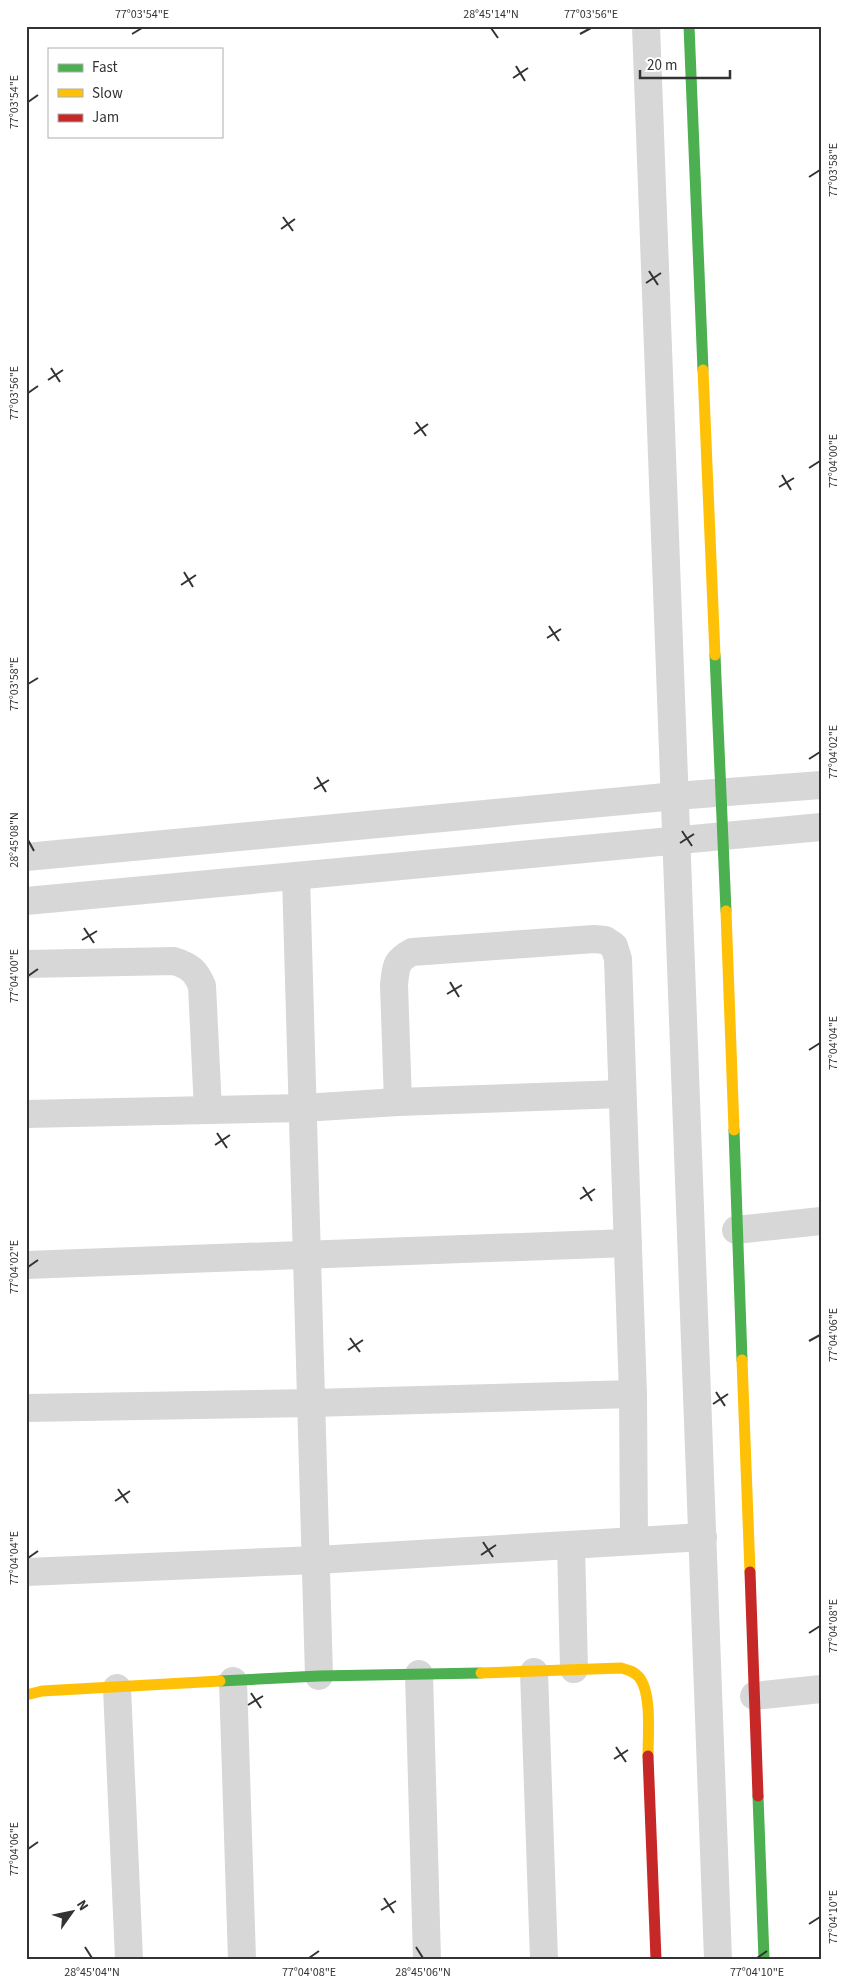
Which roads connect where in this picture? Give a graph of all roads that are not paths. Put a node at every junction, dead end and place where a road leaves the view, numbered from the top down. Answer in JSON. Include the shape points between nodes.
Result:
{"nodes":[{"id":1,"x":646,"y":26,"type":"edge"},
{"id":2,"x":689,"y":26,"type":"edge"},
{"id":3,"x":821,"y":785,"type":"edge"},
{"id":4,"x":721,"y":794,"type":"junction"},
{"id":5,"x":676,"y":796,"type":"junction"},
{"id":6,"x":821,"y":827,"type":"edge"},
{"id":7,"x":723,"y":835,"type":"junction"},
{"id":8,"x":677,"y":840,"type":"junction"},
{"id":9,"x":26,"y":857,"type":"edge"},
{"id":10,"x":296,"y":876,"type":"junction"},
{"id":11,"x":26,"y":901,"type":"edge"},
{"id":12,"x":26,"y":964,"type":"edge"},
{"id":13,"x":622,"y":1094,"type":"junction"},
{"id":14,"x":398,"y":1102,"type":"junction"},
{"id":15,"x":303,"y":1108,"type":"junction"},
{"id":16,"x":208,"y":1110,"type":"junction"},
{"id":17,"x":26,"y":1114,"type":"edge"},
{"id":18,"x":821,"y":1221,"type":"edge"},
{"id":19,"x":736,"y":1230,"type":"junction"},
{"id":20,"x":628,"y":1243,"type":"junction"},
{"id":21,"x":307,"y":1255,"type":"junction"},
{"id":22,"x":26,"y":1265,"type":"edge"},
{"id":23,"x":633,"y":1394,"type":"junction"},
{"id":24,"x":312,"y":1403,"type":"junction"},
{"id":25,"x":26,"y":1408,"type":"edge"},
{"id":26,"x":703,"y":1537,"type":"junction"},
{"id":27,"x":634,"y":1541,"type":"junction"},
{"id":28,"x":571,"y":1545,"type":"junction"},
{"id":29,"x":317,"y":1560,"type":"junction"},
{"id":30,"x":26,"y":1572,"type":"edge"},
{"id":31,"x":574,"y":1669,"type":"junction"},
{"id":32,"x":534,"y":1672,"type":"junction"},
{"id":33,"x":419,"y":1674,"type":"junction"},
{"id":34,"x":319,"y":1676,"type":"junction"},
{"id":35,"x":233,"y":1681,"type":"junction"},
{"id":36,"x":117,"y":1688,"type":"junction"},
{"id":37,"x":821,"y":1689,"type":"edge"},
{"id":38,"x":26,"y":1695,"type":"edge"},
{"id":39,"x":754,"y":1696,"type":"junction"},
{"id":40,"x":129,"y":1959,"type":"edge"},
{"id":41,"x":242,"y":1959,"type":"edge"},
{"id":42,"x":427,"y":1959,"type":"edge"},
{"id":43,"x":544,"y":1959,"type":"edge"},
{"id":44,"x":656,"y":1959,"type":"edge"},
{"id":45,"x":718,"y":1959,"type":"edge"},
{"id":46,"x":764,"y":1959,"type":"edge"}],
"edges":[{"from":1,"to":5,"type":"street"},
{"from":2,"to":4,"type":"street"},
{"from":3,"to":4,"type":"street"},
{"from":4,"to":5,"type":"street"},
{"from":4,"to":7,"type":"street"},
{"from":5,"to":8,"type":"street"},
{"from":5,"to":9,"type":"street"},
{"from":6,"to":7,"type":"street"},
{"from":7,"to":8,"type":"street"},
{"from":7,"to":19,"type":"street"},
{"from":8,"to":10,"type":"street"},
{"from":8,"to":26,"type":"street"},
{"from":10,"to":11,"type":"street"},
{"from":10,"to":15,"type":"street"},
{"from":12,"to":16,"type":"street","via":[[174,961],[189,966],[202,986]]},
{"from":13,"to":14,"type":"street"},
{"from":13,"to":14,"type":"street","via":[[618,959],[614,946],[605,940],[594,939],[412,952],[401,957],[394,985]]},
{"from":13,"to":20,"type":"street"},
{"from":14,"to":15,"type":"street"},
{"from":15,"to":16,"type":"street"},
{"from":15,"to":21,"type":"street"},
{"from":16,"to":17,"type":"street"},
{"from":18,"to":19,"type":"street"},
{"from":19,"to":39,"type":"street"},
{"from":20,"to":21,"type":"street"},
{"from":20,"to":23,"type":"street"},
{"from":21,"to":22,"type":"street"},
{"from":21,"to":24,"type":"street"},
{"from":23,"to":24,"type":"street"},
{"from":23,"to":27,"type":"street"},
{"from":24,"to":25,"type":"street"},
{"from":24,"to":29,"type":"street"},
{"from":26,"to":27,"type":"street"},
{"from":26,"to":45,"type":"street"},
{"from":27,"to":28,"type":"street"},
{"from":28,"to":29,"type":"street"},
{"from":28,"to":31,"type":"street"},
{"from":29,"to":30,"type":"street"},
{"from":29,"to":34,"type":"street"},
{"from":31,"to":32,"type":"street"},
{"from":31,"to":44,"type":"street","via":[[621,1668],[634,1671],[646,1693]]},
{"from":32,"to":33,"type":"street"},
{"from":32,"to":43,"type":"street"},
{"from":33,"to":34,"type":"street"},
{"from":33,"to":42,"type":"street"},
{"from":34,"to":35,"type":"street"},
{"from":35,"to":36,"type":"street"},
{"from":35,"to":41,"type":"street"},
{"from":36,"to":38,"type":"street","via":[[42,1691]]},
{"from":36,"to":40,"type":"street"},
{"from":37,"to":39,"type":"street"},
{"from":39,"to":46,"type":"street"}]}
